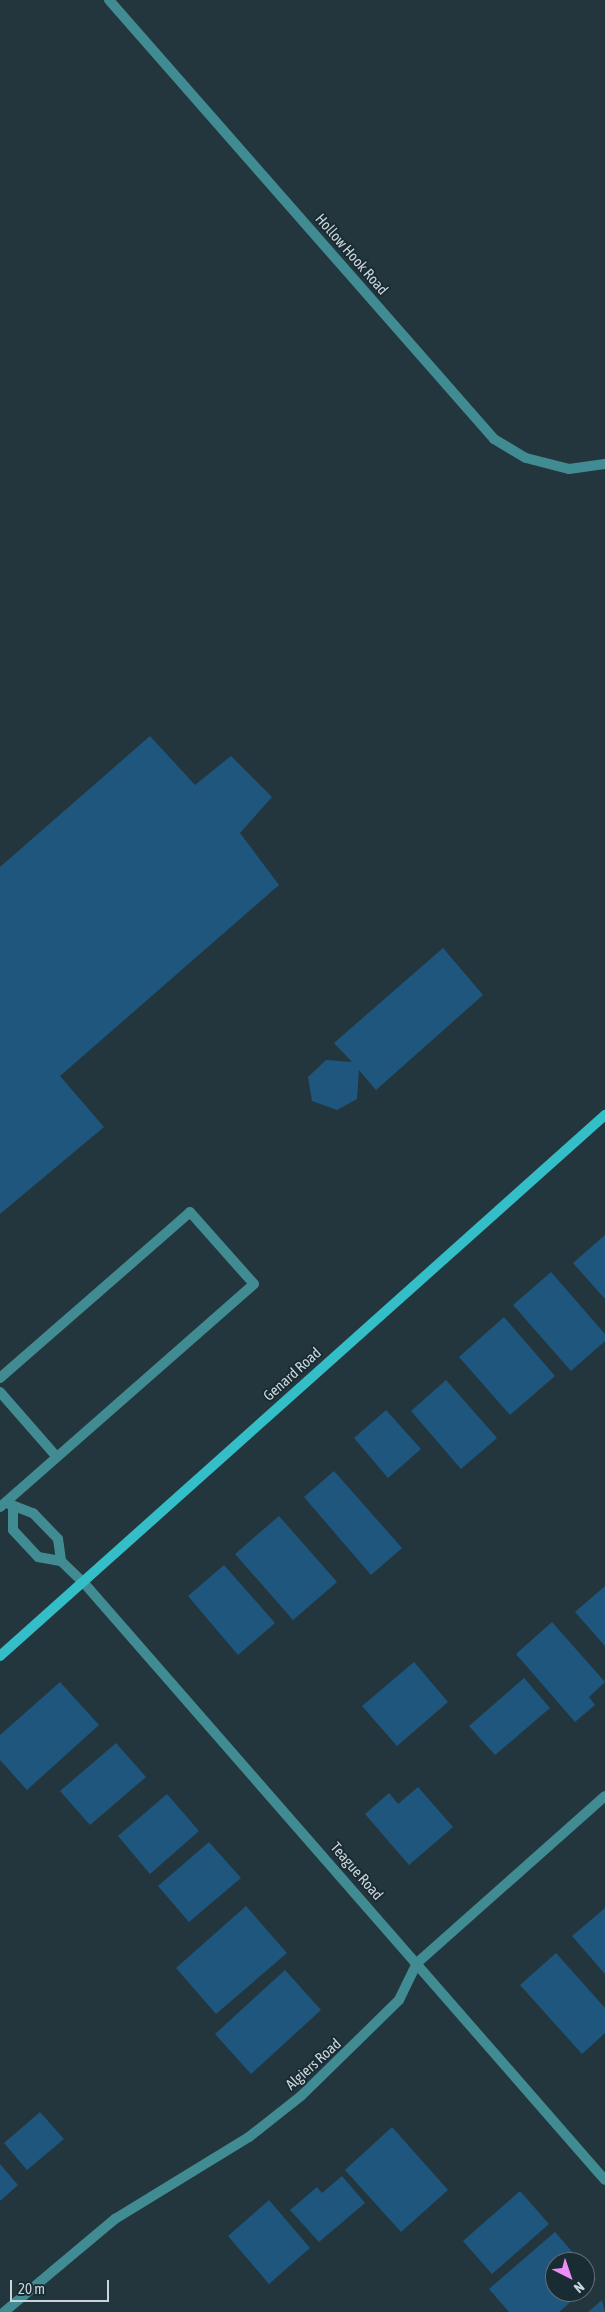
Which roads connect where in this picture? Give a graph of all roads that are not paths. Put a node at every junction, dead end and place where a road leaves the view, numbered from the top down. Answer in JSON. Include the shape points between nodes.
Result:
{"nodes":[{"id":1,"x":109,"y":0,"type":"edge"},
{"id":2,"x":605,"y":464,"type":"edge"},
{"id":3,"x":605,"y":1115,"type":"edge"},
{"id":4,"x":0,"y":1378,"type":"edge"},
{"id":5,"x":0,"y":1392,"type":"edge"},
{"id":6,"x":57,"y":1457,"type":"junction"},
{"id":7,"x":6,"y":1506,"type":"edge"},
{"id":8,"x":61,"y":1561,"type":"junction"},
{"id":9,"x":84,"y":1583,"type":"junction"},
{"id":10,"x":0,"y":1656,"type":"edge"},
{"id":11,"x":605,"y":1796,"type":"edge"},
{"id":12,"x":417,"y":1962,"type":"junction"},
{"id":13,"x":605,"y":2180,"type":"edge"},
{"id":14,"x":4,"y":2312,"type":"edge"}],
"edges":[{"from":1,"to":2,"type":"street","name":"Hollow Hook Road","via":[[494,439],[526,458],[569,469]]},
{"from":3,"to":9,"type":"street","name":"Genard Road"},
{"from":4,"to":6,"type":"street","via":[[190,1212],[254,1284]]},
{"from":5,"to":6,"type":"street"},
{"from":6,"to":7,"type":"street"},
{"from":7,"to":8,"type":"street","via":[[13,1530],[38,1557]]},
{"from":7,"to":8,"type":"street","via":[[33,1513],[58,1539]]},
{"from":8,"to":9,"type":"street","name":"Teague Road"},
{"from":9,"to":10,"type":"street","name":"Genard Road"},
{"from":9,"to":12,"type":"street","name":"Teague Road"},
{"from":11,"to":12,"type":"street","name":"Algiers Road"},
{"from":12,"to":13,"type":"street","name":"Teague Road","via":[[455,2011]]},
{"from":12,"to":14,"type":"street","name":"Algiers Road","via":[[400,2000],[301,2096],[249,2137],[115,2219]]}]}
